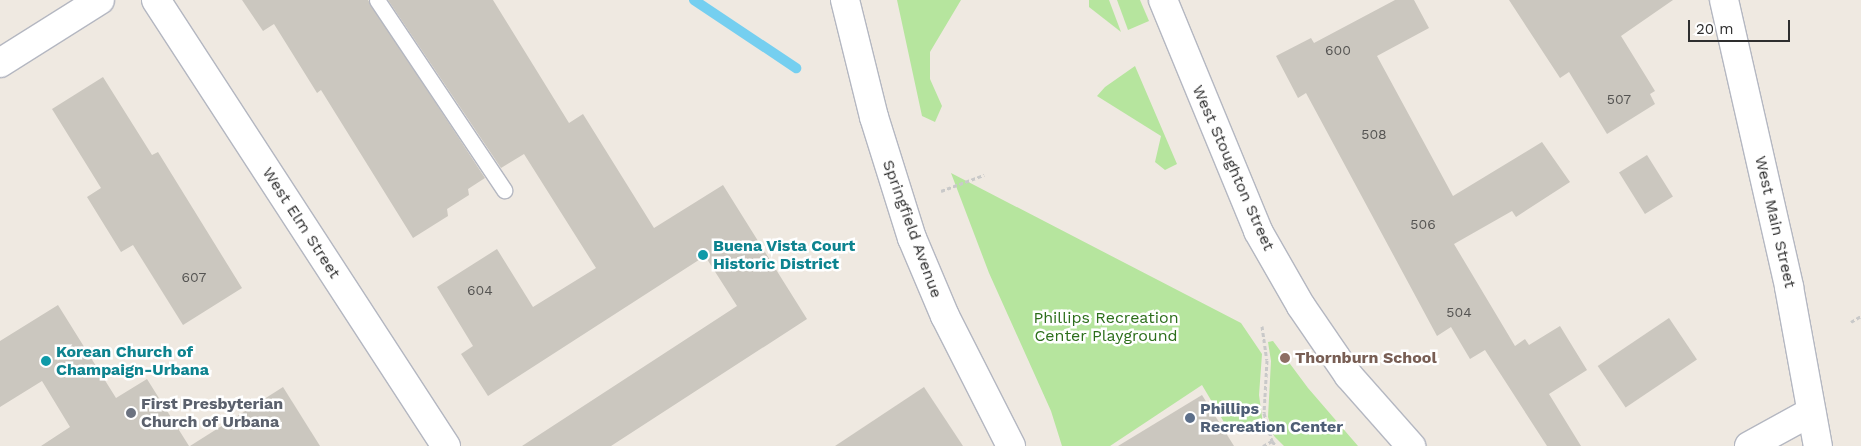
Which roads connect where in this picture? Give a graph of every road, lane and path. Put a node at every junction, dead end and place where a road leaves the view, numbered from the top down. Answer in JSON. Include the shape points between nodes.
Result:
{"nodes":[{"id":1,"x":100,"y":0,"type":"edge"},
{"id":2,"x":156,"y":0,"type":"edge"},
{"id":3,"x":377,"y":0,"type":"edge"},
{"id":4,"x":845,"y":0,"type":"edge"},
{"id":5,"x":1163,"y":0,"type":"edge"},
{"id":6,"x":1724,"y":0,"type":"edge"},
{"id":7,"x":0,"y":63,"type":"edge"},
{"id":8,"x":984,"y":175,"type":"dead end"},
{"id":9,"x":504,"y":190,"type":"dead end"},
{"id":10,"x":941,"y":191,"type":"dead end"},
{"id":11,"x":1861,"y":316,"type":"edge"},
{"id":12,"x":1851,"y":322,"type":"dead end"},
{"id":13,"x":1262,"y":326,"type":"dead end"},
{"id":14,"x":1811,"y":412,"type":"junction"},
{"id":15,"x":1272,"y":441,"type":"junction"},
{"id":16,"x":446,"y":446,"type":"edge"},
{"id":17,"x":1011,"y":446,"type":"edge"},
{"id":18,"x":1263,"y":446,"type":"edge"},
{"id":19,"x":1276,"y":446,"type":"edge"},
{"id":20,"x":1411,"y":446,"type":"edge"},
{"id":21,"x":1749,"y":446,"type":"edge"},
{"id":22,"x":1818,"y":446,"type":"edge"}],
"edges":[{"from":1,"to":7,"type":"street"},
{"from":2,"to":16,"type":"street","name":"West Elm Street"},
{"from":3,"to":9,"type":"lane"},
{"from":4,"to":17,"type":"street","name":"Springfield Avenue","via":[[874,118],[912,238],[944,316]]},
{"from":5,"to":20,"type":"street","name":"West Stoughton Street","via":[[1258,231],[1301,306],[1349,376]]},
{"from":6,"to":14,"type":"street","name":"West Main Street","via":[[1790,287]]},
{"from":8,"to":10,"type":"path"},
{"from":11,"to":12,"type":"path"},
{"from":13,"to":15,"type":"path","via":[[1267,360],[1264,413]]},
{"from":14,"to":21,"type":"street"},
{"from":14,"to":22,"type":"street","name":"West Main Street"},
{"from":15,"to":18,"type":"path"},
{"from":15,"to":19,"type":"path"}]}
